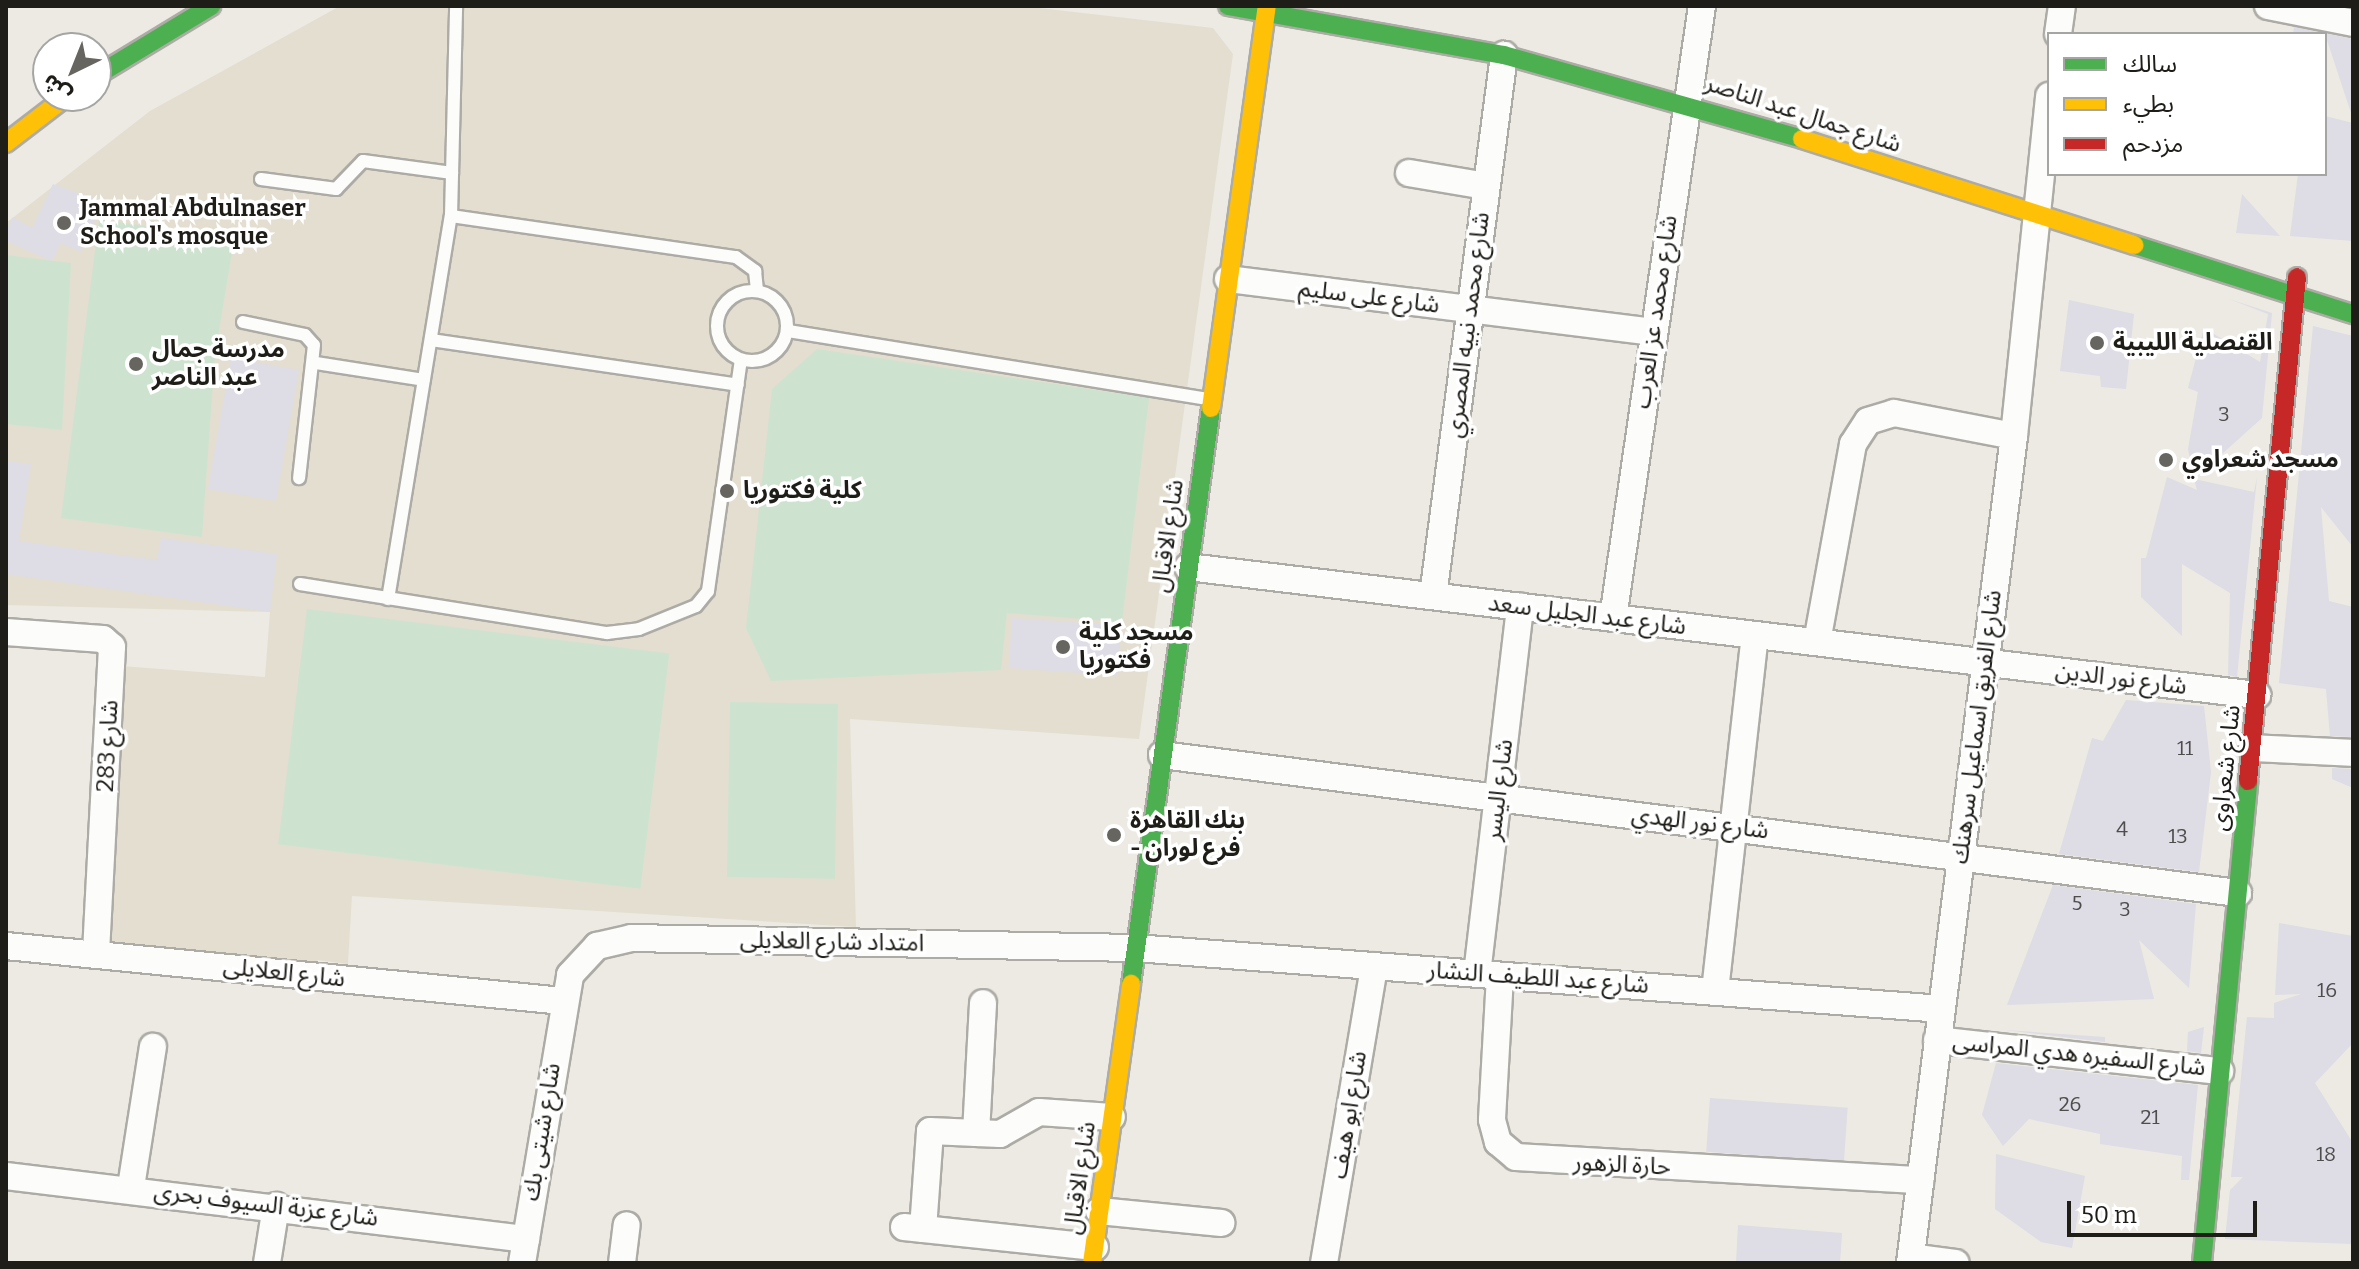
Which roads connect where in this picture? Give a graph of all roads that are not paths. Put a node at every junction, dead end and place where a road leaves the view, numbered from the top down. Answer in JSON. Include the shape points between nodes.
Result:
{"nodes":[{"id":1,"x":211,"y":6,"type":"edge"},
{"id":2,"x":456,"y":6,"type":"edge"},
{"id":3,"x":1228,"y":6,"type":"edge"},
{"id":4,"x":1702,"y":6,"type":"edge"},
{"id":5,"x":2062,"y":6,"type":"edge"},
{"id":6,"x":2268,"y":6,"type":"edge"},
{"id":7,"x":1266,"y":9,"type":"edge"},
{"id":8,"x":1424,"y":19,"type":"dead end"},
{"id":9,"x":2353,"y":23,"type":"edge"},
{"id":10,"x":2058,"y":32,"type":"edge"},
{"id":11,"x":1504,"y":55,"type":"junction"},
{"id":12,"x":112,"y":66,"type":"edge"},
{"id":13,"x":1688,"y":96,"type":"junction"},
{"id":14,"x":2047,"y":111,"type":"edge"},
{"id":15,"x":46,"y":112,"type":"edge"},
{"id":16,"x":6,"y":143,"type":"edge"},
{"id":17,"x":452,"y":173,"type":"junction"},
{"id":18,"x":1409,"y":173,"type":"dead end"},
{"id":19,"x":261,"y":179,"type":"dead end"},
{"id":20,"x":1486,"y":186,"type":"junction"},
{"id":21,"x":2035,"y":202,"type":"junction"},
{"id":22,"x":451,"y":216,"type":"junction"},
{"id":23,"x":1228,"y":279,"type":"junction"},
{"id":24,"x":2296,"y":286,"type":"junction"},
{"id":25,"x":757,"y":291,"type":"junction"},
{"id":26,"x":2353,"y":295,"type":"edge"},
{"id":27,"x":1470,"y":309,"type":"junction"},
{"id":28,"x":2353,"y":314,"type":"edge"},
{"id":29,"x":243,"y":322,"type":"dead end"},
{"id":30,"x":788,"y":331,"type":"junction"},
{"id":31,"x":1653,"y":332,"type":"junction"},
{"id":32,"x":431,"y":340,"type":"junction"},
{"id":33,"x":741,"y":360,"type":"junction"},
{"id":34,"x":316,"y":363,"type":"junction"},
{"id":35,"x":424,"y":380,"type":"junction"},
{"id":36,"x":738,"y":385,"type":"junction"},
{"id":37,"x":1211,"y":400,"type":"junction"},
{"id":38,"x":2014,"y":436,"type":"junction"},
{"id":39,"x":299,"y":478,"type":"dead end"},
{"id":40,"x":1188,"y":567,"type":"junction"},
{"id":41,"x":300,"y":584,"type":"dead end"},
{"id":42,"x":1433,"y":596,"type":"junction"},
{"id":43,"x":388,"y":599,"type":"junction"},
{"id":44,"x":1520,"y":607,"type":"junction"},
{"id":45,"x":1613,"y":618,"type":"junction"},
{"id":46,"x":6,"y":632,"type":"edge"},
{"id":47,"x":1755,"y":635,"type":"junction"},
{"id":48,"x":1817,"y":642,"type":"junction"},
{"id":49,"x":1985,"y":663,"type":"junction"},
{"id":50,"x":2257,"y":695,"type":"junction"},
{"id":51,"x":2252,"y":748,"type":"junction"},
{"id":52,"x":2353,"y":753,"type":"edge"},
{"id":53,"x":1162,"y":755,"type":"junction"},
{"id":54,"x":1498,"y":797,"type":"junction"},
{"id":55,"x":1733,"y":827,"type":"junction"},
{"id":56,"x":1961,"y":856,"type":"junction"},
{"id":57,"x":2238,"y":893,"type":"junction"},
{"id":58,"x":6,"y":946,"type":"edge"},
{"id":59,"x":1135,"y":948,"type":"junction"},
{"id":60,"x":96,"y":955,"type":"junction"},
{"id":61,"x":1374,"y":966,"type":"junction"},
{"id":62,"x":1489,"y":975,"type":"junction"},
{"id":63,"x":1715,"y":991,"type":"junction"},
{"id":64,"x":563,"y":1001,"type":"junction"},
{"id":65,"x":983,"y":1003,"type":"dead end"},
{"id":66,"x":1942,"y":1009,"type":"junction"},
{"id":67,"x":1937,"y":1040,"type":"junction"},
{"id":68,"x":153,"y":1047,"type":"dead end"},
{"id":69,"x":2220,"y":1071,"type":"junction"},
{"id":70,"x":1112,"y":1117,"type":"junction"},
{"id":71,"x":976,"y":1133,"type":"junction"},
{"id":72,"x":6,"y":1176,"type":"edge"},
{"id":73,"x":1920,"y":1180,"type":"junction"},
{"id":74,"x":131,"y":1187,"type":"junction"},
{"id":75,"x":276,"y":1206,"type":"junction"},
{"id":76,"x":1099,"y":1211,"type":"junction"},
{"id":77,"x":1221,"y":1223,"type":"dead end"},
{"id":78,"x":627,"y":1225,"type":"dead end"},
{"id":79,"x":524,"y":1251,"type":"edge"},
{"id":80,"x":1094,"y":1255,"type":"edge"},
{"id":81,"x":1910,"y":1260,"type":"edge"},
{"id":82,"x":267,"y":1263,"type":"edge"},
{"id":83,"x":622,"y":1263,"type":"edge"},
{"id":84,"x":1324,"y":1263,"type":"edge"},
{"id":85,"x":1956,"y":1263,"type":"edge"},
{"id":86,"x":2202,"y":1263,"type":"edge"}],
"edges":[{"from":1,"to":12,"type":"street"},
{"from":2,"to":17,"type":"lane"},
{"from":3,"to":7,"type":"street","name":"شارع جمال عبد الناصر"},
{"from":4,"to":13,"type":"street","name":"شارع محمد عز العرب"},
{"from":5,"to":10,"type":"street"},
{"from":6,"to":9,"type":"street"},
{"from":7,"to":11,"type":"street","name":"شارع جمال عبد الناصر"},
{"from":7,"to":23,"type":"street","name":"شارع الاقبال"},
{"from":8,"to":13,"type":"street","name":"شارع جمال عبد الناصر"},
{"from":11,"to":13,"type":"street","name":"شارع جمال عبد الناصر"},
{"from":11,"to":20,"type":"street","name":"شارع محمد نبيه المصري"},
{"from":13,"to":21,"type":"street","name":"شارع جمال عبد الناصر"},
{"from":13,"to":31,"type":"street","name":"شارع محمد عز العرب"},
{"from":14,"to":21,"type":"street","name":"شارع الفريق اسماعيل سرهنك"},
{"from":15,"to":16,"type":"street"},
{"from":17,"to":19,"type":"lane","via":[[363,161],[336,189]]},
{"from":17,"to":22,"type":"lane"},
{"from":18,"to":20,"type":"street"},
{"from":20,"to":27,"type":"street","name":"شارع محمد نبيه المصري"},
{"from":21,"to":24,"type":"street","name":"شارع جمال عبد الناصر"},
{"from":21,"to":24,"type":"street","name":"شارع جمال عبد الناصر","via":[[2072,203]]},
{"from":21,"to":38,"type":"street","name":"شارع الفريق اسماعيل سرهنك"},
{"from":22,"to":25,"type":"lane","via":[[736,257],[755,271]]},
{"from":22,"to":32,"type":"lane"},
{"from":23,"to":27,"type":"street","name":"شارع على سليم"},
{"from":23,"to":37,"type":"street","name":"شارع الاقبال"},
{"from":24,"to":26,"type":"street","name":"شارع جمال عبد الناصر"},
{"from":24,"to":28,"type":"street","name":"شارع جمال عبد الناصر"},
{"from":24,"to":50,"type":"street","name":"شارع شعراوى"},
{"from":25,"to":30,"type":"lane","via":[[786,313]]},
{"from":25,"to":33,"type":"lane","via":[[740,293],[718,318],[718,335]]},
{"from":27,"to":31,"type":"street","name":"شارع على سليم"},
{"from":27,"to":42,"type":"street","name":"شارع محمد نبيه المصري"},
{"from":29,"to":34,"type":"lane","via":[[305,335]]},
{"from":30,"to":33,"type":"lane","via":[[779,350],[762,360]]},
{"from":30,"to":37,"type":"lane"},
{"from":31,"to":45,"type":"street","name":"شارع محمد عز العرب"},
{"from":32,"to":35,"type":"lane"},
{"from":32,"to":36,"type":"lane"},
{"from":33,"to":36,"type":"lane"},
{"from":34,"to":35,"type":"lane"},
{"from":34,"to":39,"type":"lane"},
{"from":35,"to":43,"type":"lane"},
{"from":36,"to":43,"type":"lane","via":[[708,591],[696,606],[639,629],[607,633]]},
{"from":37,"to":40,"type":"street","name":"شارع الاقبال"},
{"from":38,"to":48,"type":"street","via":[[1894,413],[1868,421],[1853,444]]},
{"from":38,"to":49,"type":"street","name":"شارع الفريق اسماعيل سرهنك"},
{"from":40,"to":42,"type":"street","name":"شارع عبد الجليل سعد"},
{"from":40,"to":53,"type":"street","name":"شارع الاقبال"},
{"from":41,"to":43,"type":"lane"},
{"from":42,"to":44,"type":"street","name":"شارع عبد الجليل سعد"},
{"from":44,"to":45,"type":"street","name":"شارع عبد الجليل سعد"},
{"from":44,"to":54,"type":"street","name":"شارع اليسر"},
{"from":45,"to":47,"type":"street","name":"شارع عبد الجليل سعد"},
{"from":46,"to":60,"type":"street","name":"شارع 283","via":[[103,639],[112,647]]},
{"from":47,"to":48,"type":"street","name":"شارع عبد الجليل سعد"},
{"from":47,"to":55,"type":"street"},
{"from":48,"to":49,"type":"street","name":"شارع عبد الجليل سعد"},
{"from":49,"to":50,"type":"street","name":"شارع نور الدين"},
{"from":49,"to":56,"type":"street","name":"شارع الفريق اسماعيل سرهنك"},
{"from":50,"to":51,"type":"street","name":"شارع شعراوى"},
{"from":51,"to":52,"type":"street"},
{"from":51,"to":57,"type":"street","name":"شارع شعراوى"},
{"from":53,"to":54,"type":"street","name":"شارع نور الهدي"},
{"from":53,"to":59,"type":"street","name":"شارع الاقبال"},
{"from":54,"to":55,"type":"street","name":"شارع نور الهدي"},
{"from":54,"to":62,"type":"street","name":"شارع اليسر"},
{"from":55,"to":56,"type":"street","name":"شارع نور الهدي"},
{"from":55,"to":63,"type":"street"},
{"from":56,"to":57,"type":"street","name":"شارع نور الهدي"},
{"from":56,"to":66,"type":"street","name":"شارع الفريق اسماعيل سرهنك"},
{"from":57,"to":69,"type":"street","name":"شارع شعراوى"},
{"from":58,"to":60,"type":"street","name":"شارع العلايلى"},
{"from":59,"to":61,"type":"street","name":"شارع عبد اللطيف النشار"},
{"from":59,"to":64,"type":"street","name":"امتداد شارع العلايلى","via":[[631,938],[597,946],[578,961]]},
{"from":59,"to":70,"type":"street","name":"شارع الاقبال"},
{"from":60,"to":64,"type":"street","name":"شارع العلايلى"},
{"from":61,"to":62,"type":"street","name":"شارع عبد اللطيف النشار"},
{"from":61,"to":84,"type":"street","name":"شارع ابو هيف"},
{"from":62,"to":63,"type":"street","name":"شارع عبد اللطيف النشار"},
{"from":62,"to":73,"type":"street","name":"حارة الزهور","via":[[1492,1120],[1498,1142],[1516,1157]]},
{"from":63,"to":66,"type":"street","name":"شارع عبد اللطيف النشار"},
{"from":64,"to":79,"type":"street","name":"شارع شيتى بك"},
{"from":65,"to":71,"type":"street"},
{"from":66,"to":67,"type":"street","name":"شارع الفريق اسماعيل سرهنك"},
{"from":67,"to":69,"type":"street","name":"شارع السفيره هدي المراسى"},
{"from":67,"to":73,"type":"street","name":"شارع الفريق اسماعيل سرهنك"},
{"from":68,"to":74,"type":"street"},
{"from":69,"to":86,"type":"street","name":"شارع شعراوى"},
{"from":70,"to":71,"type":"street","via":[[1039,1112],[1000,1134]]},
{"from":70,"to":76,"type":"street","name":"شارع الاقبال"},
{"from":71,"to":80,"type":"street","via":[[936,1128],[926,1137],[914,1228]]},
{"from":72,"to":74,"type":"street","name":"شارع عزبة السيوف بحرى"},
{"from":73,"to":81,"type":"street","name":"شارع الفريق اسماعيل سرهنك"},
{"from":74,"to":75,"type":"street","name":"شارع عزبة السيوف بحرى"},
{"from":75,"to":79,"type":"street","name":"شارع عزبة السيوف بحرى"},
{"from":75,"to":82,"type":"street"},
{"from":76,"to":77,"type":"street"},
{"from":76,"to":80,"type":"street","name":"شارع الاقبال"},
{"from":78,"to":83,"type":"street"},
{"from":81,"to":85,"type":"street"}]}
